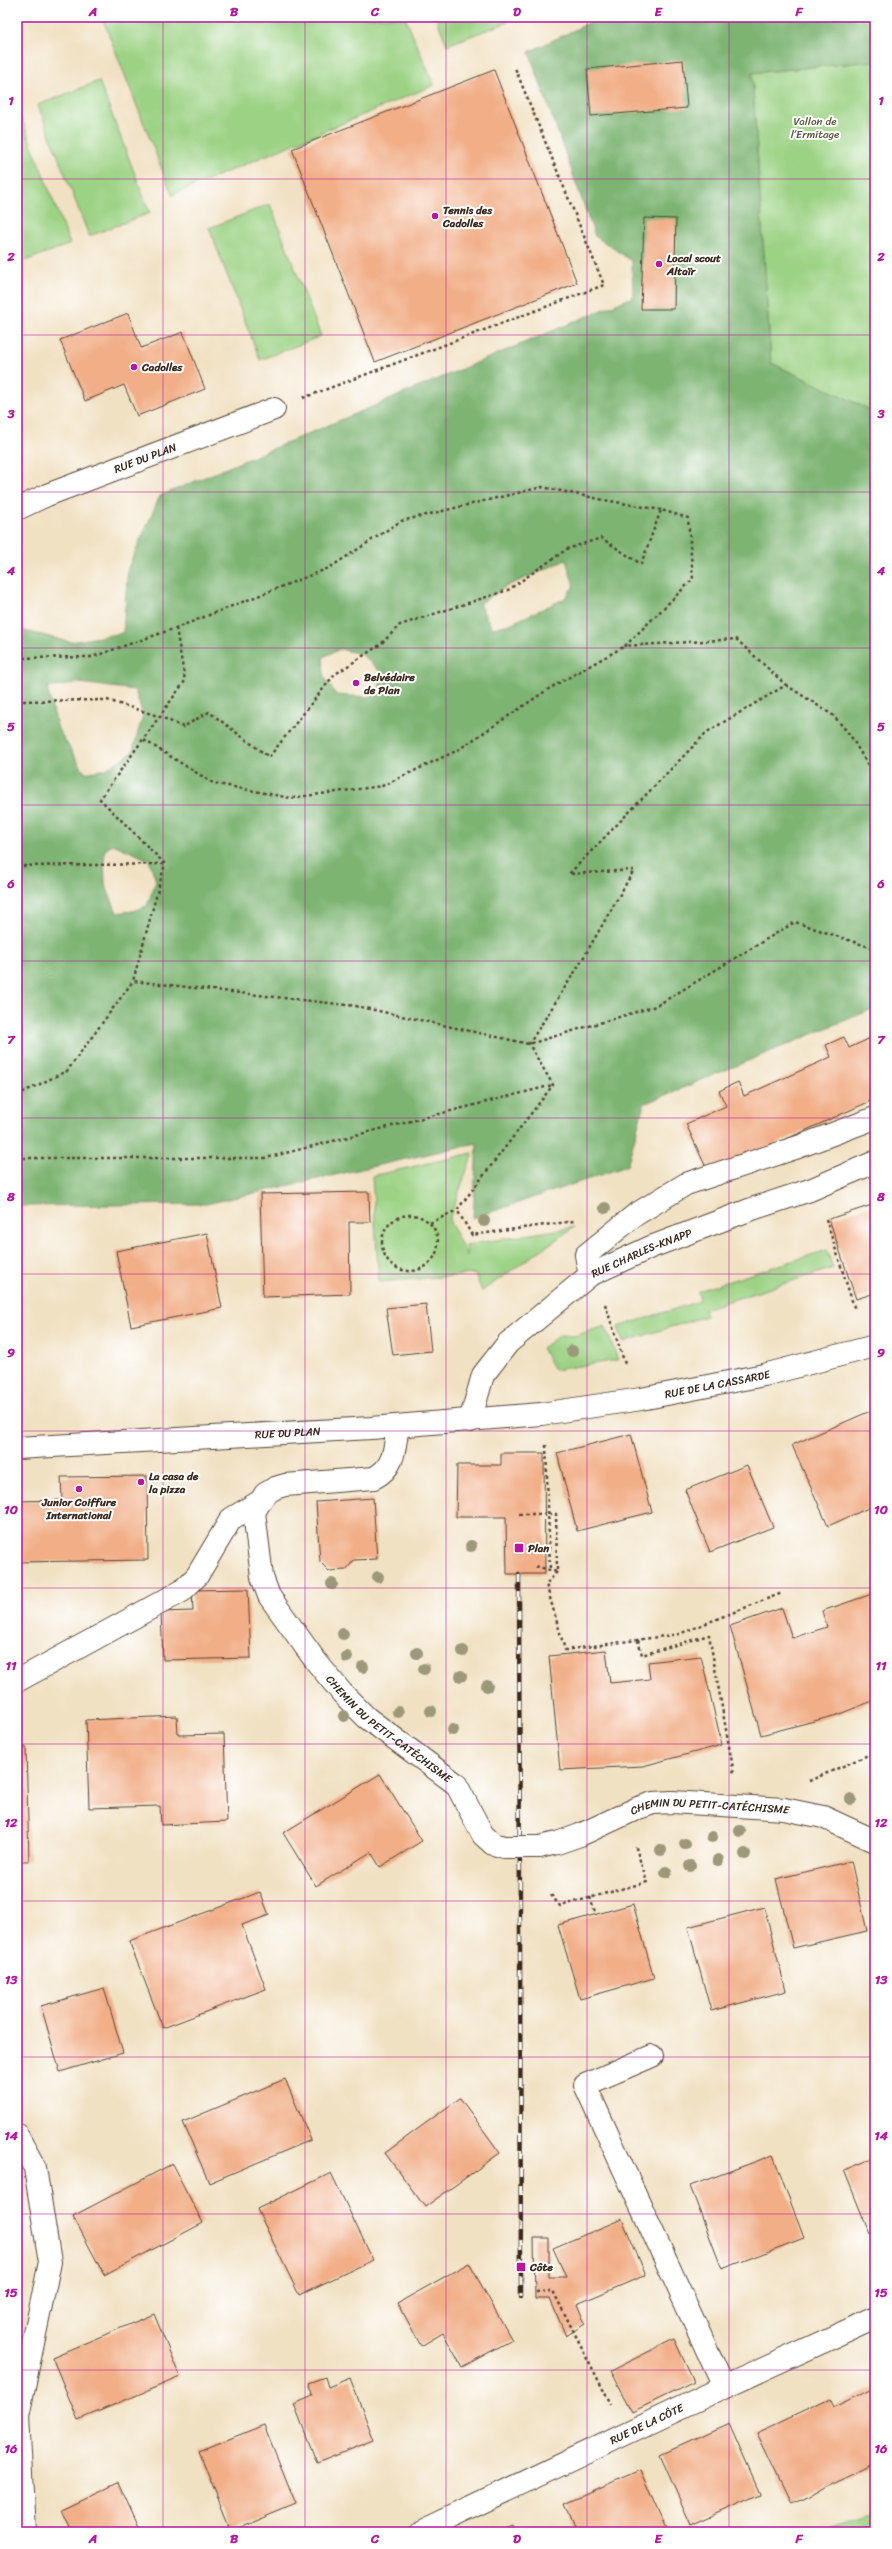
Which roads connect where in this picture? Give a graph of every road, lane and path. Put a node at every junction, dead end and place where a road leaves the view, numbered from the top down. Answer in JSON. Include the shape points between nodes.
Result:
{"nodes":[{"id":1,"x":515,"y":68,"type":"dead end"},
{"id":2,"x":274,"y":409,"type":"joint"},
{"id":3,"x":17,"y":509,"type":"edge"},
{"id":4,"x":661,"y":510,"type":"junction"},
{"id":5,"x":176,"y":628,"type":"junction"},
{"id":6,"x":625,"y":646,"type":"junction"},
{"id":7,"x":17,"y":658,"type":"edge"},
{"id":8,"x":786,"y":685,"type":"junction"},
{"id":9,"x":17,"y":701,"type":"edge"},
{"id":10,"x":161,"y":717,"type":"junction"},
{"id":11,"x":144,"y":740,"type":"junction"},
{"id":12,"x":875,"y":777,"type":"edge"},
{"id":13,"x":165,"y":864,"type":"junction"},
{"id":14,"x":17,"y":866,"type":"edge"},
{"id":15,"x":875,"y":949,"type":"edge"},
{"id":16,"x":133,"y":981,"type":"junction"},
{"id":17,"x":529,"y":1044,"type":"junction"},
{"id":18,"x":554,"y":1085,"type":"junction"},
{"id":19,"x":17,"y":1095,"type":"edge"},
{"id":20,"x":875,"y":1118,"type":"edge"},
{"id":21,"x":17,"y":1158,"type":"edge"},
{"id":22,"x":875,"y":1162,"type":"edge"},
{"id":23,"x":457,"y":1210,"type":"junction"},
{"id":24,"x":825,"y":1217,"type":"dead end"},
{"id":25,"x":581,"y":1220,"type":"dead end"},
{"id":26,"x":430,"y":1223,"type":"junction"},
{"id":27,"x":590,"y":1275,"type":"junction"},
{"id":28,"x":604,"y":1303,"type":"dead end"},
{"id":29,"x":855,"y":1310,"type":"dead end"},
{"id":30,"x":875,"y":1346,"type":"edge"},
{"id":31,"x":625,"y":1364,"type":"dead end"},
{"id":32,"x":557,"y":1411,"type":"joint"},
{"id":33,"x":470,"y":1421,"type":"junction"},
{"id":34,"x":398,"y":1426,"type":"junction"},
{"id":35,"x":546,"y":1441,"type":"dead end"},
{"id":36,"x":17,"y":1448,"type":"edge"},
{"id":37,"x":259,"y":1502,"type":"junction"},
{"id":38,"x":519,"y":1514,"type":"dead end"},
{"id":39,"x":550,"y":1514,"type":"junction"},
{"id":40,"x":534,"y":1566,"type":"dead end"},
{"id":41,"x":550,"y":1570,"type":"junction"},
{"id":42,"x":557,"y":1572,"type":"junction"},
{"id":43,"x":782,"y":1594,"type":"dead end"},
{"id":44,"x":638,"y":1640,"type":"junction"},
{"id":45,"x":17,"y":1682,"type":"edge"},
{"id":46,"x":875,"y":1752,"type":"edge"},
{"id":47,"x":732,"y":1760,"type":"dead end"},
{"id":48,"x":804,"y":1783,"type":"dead end"},
{"id":49,"x":875,"y":1841,"type":"edge"},
{"id":50,"x":634,"y":1842,"type":"dead end"},
{"id":51,"x":551,"y":1896,"type":"dead end"},
{"id":52,"x":590,"y":1898,"type":"junction"},
{"id":53,"x":596,"y":1915,"type":"dead end"},
{"id":54,"x":652,"y":2056,"type":"dead end"},
{"id":55,"x":17,"y":2136,"type":"edge"},
{"id":56,"x":536,"y":2292,"type":"dead end"},
{"id":57,"x":875,"y":2318,"type":"edge"},
{"id":58,"x":724,"y":2386,"type":"junction"},
{"id":59,"x":615,"y":2413,"type":"dead end"},
{"id":60,"x":24,"y":2532,"type":"edge"},
{"id":61,"x":419,"y":2532,"type":"edge"}],
"edges":[{"from":1,"to":2,"type":"path","via":[[604,285]]},
{"from":2,"to":3,"type":"street","name":"RUE DU PLAN","via":[[47,495]]},
{"from":4,"to":5,"type":"path","via":[[542,486],[401,521],[329,568]]},
{"from":4,"to":6,"type":"path","via":[[688,518],[693,579]]},
{"from":4,"to":10,"type":"path","via":[[641,564],[600,538],[567,549],[508,590],[400,625],[381,644],[334,675],[269,758],[208,712],[183,727]]},
{"from":5,"to":7,"type":"path","via":[[92,657]]},
{"from":5,"to":10,"type":"path","via":[[185,682]]},
{"from":6,"to":8,"type":"path","via":[[736,639]]},
{"from":6,"to":11,"type":"path","via":[[550,688],[458,750],[382,786],[290,798],[274,795],[213,783]]},
{"from":8,"to":12,"type":"path","via":[[834,716],[850,735]]},
{"from":8,"to":17,"type":"path","via":[[707,732],[569,874],[634,870],[581,962]]},
{"from":9,"to":10,"type":"path","via":[[107,700]]},
{"from":10,"to":11,"type":"path"},
{"from":11,"to":13,"type":"path","via":[[100,799]]},
{"from":13,"to":14,"type":"path"},
{"from":13,"to":16,"type":"path"},
{"from":15,"to":17,"type":"path","via":[[795,922],[656,1006]]},
{"from":16,"to":17,"type":"path","via":[[356,1006]]},
{"from":16,"to":19,"type":"path","via":[[66,1071]]},
{"from":17,"to":18,"type":"path"},
{"from":18,"to":21,"type":"path","via":[[266,1158]]},
{"from":18,"to":23,"type":"path"},
{"from":20,"to":27,"type":"street","via":[[686,1184],[635,1216],[586,1255]]},
{"from":22,"to":27,"type":"street","name":"RUE CHARLES-KNAPP","via":[[810,1190],[651,1247]]},
{"from":23,"to":25,"type":"path","via":[[472,1235]]},
{"from":23,"to":26,"type":"path"},
{"from":24,"to":29,"type":"path"},
{"from":26,"to":26,"type":"path","via":[[439,1241],[434,1259],[418,1270],[399,1269],[392,1264],[383,1248],[385,1231],[390,1224],[406,1216],[423,1218]]},
{"from":27,"to":33,"type":"street","name":"RUE CHARLES-KNAPP","via":[[508,1343],[483,1375]]},
{"from":28,"to":31,"type":"path"},
{"from":30,"to":32,"type":"street","name":"RUE DE LA CASSARDE","via":[[764,1375],[641,1399]]},
{"from":32,"to":33,"type":"street","name":"RUE DU PLAN"},
{"from":33,"to":34,"type":"street","name":"RUE DU PLAN"},
{"from":34,"to":36,"type":"street","name":"RUE DU PLAN"},
{"from":34,"to":37,"type":"street","via":[[389,1468],[384,1473],[374,1478],[285,1485],[274,1488]]},
{"from":35,"to":39,"type":"path"},
{"from":37,"to":45,"type":"street","via":[[231,1520],[197,1576],[182,1591]]},
{"from":37,"to":49,"type":"street","name":"CHEMIN DU PETIT-CATÉCHISME","bridge":true,"via":[[254,1512],[254,1520],[262,1577],[269,1596],[342,1693],[367,1718],[456,1784],[482,1835],[493,1844],[504,1847],[540,1847],[580,1835],[652,1803],[672,1802],[784,1809],[822,1817]]},
{"from":38,"to":39,"type":"path"},
{"from":39,"to":41,"type":"path"},
{"from":39,"to":42,"type":"path","via":[[556,1514]]},
{"from":40,"to":41,"type":"path"},
{"from":41,"to":42,"type":"path"},
{"from":42,"to":44,"type":"path","via":[[546,1584],[565,1650]]},
{"from":43,"to":44,"type":"path","via":[[679,1634]]},
{"from":44,"to":47,"type":"path","via":[[642,1655],[709,1635]]},
{"from":46,"to":48,"type":"path"},
{"from":50,"to":52,"type":"path","via":[[647,1882]]},
{"from":51,"to":52,"type":"path","via":[[560,1906]]},
{"from":52,"to":53,"type":"path"},
{"from":54,"to":58,"type":"street","via":[[585,2084]]},
{"from":55,"to":60,"type":"street","via":[[35,2168],[50,2262],[18,2415]]},
{"from":56,"to":59,"type":"path","via":[[553,2291]]},
{"from":57,"to":58,"type":"street","name":"RUE DE LA CÔTE"},
{"from":58,"to":61,"type":"street","name":"RUE DE LA CÔTE"}]}
